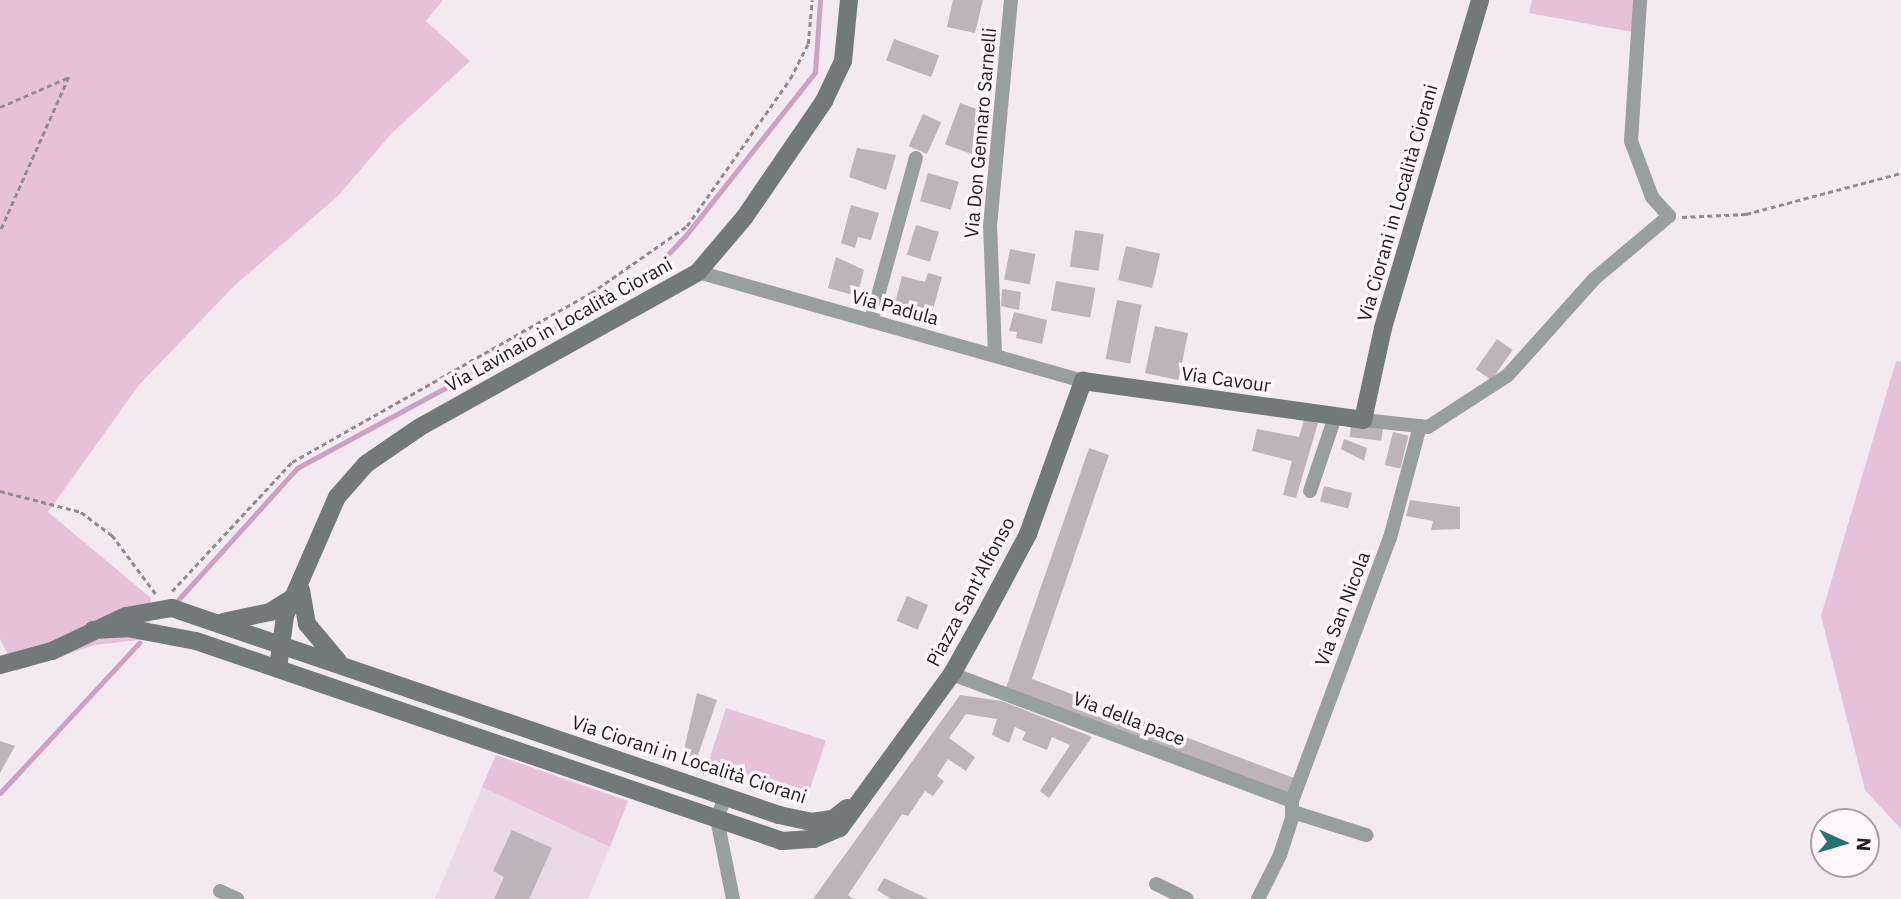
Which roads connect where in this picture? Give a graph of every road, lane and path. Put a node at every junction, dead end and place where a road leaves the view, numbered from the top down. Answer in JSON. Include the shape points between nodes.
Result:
{"nodes":[{"id":1,"x":812,"y":0,"type":"edge"},
{"id":2,"x":849,"y":0,"type":"edge"},
{"id":3,"x":1011,"y":0,"type":"edge"},
{"id":4,"x":1480,"y":0,"type":"edge"},
{"id":5,"x":1640,"y":0,"type":"edge"},
{"id":6,"x":0,"y":107,"type":"edge"},
{"id":7,"x":916,"y":158,"type":"dead end"},
{"id":8,"x":1901,"y":173,"type":"edge"},
{"id":9,"x":1669,"y":216,"type":"junction"},
{"id":10,"x":0,"y":232,"type":"edge"},
{"id":11,"x":698,"y":272,"type":"junction"},
{"id":12,"x":871,"y":321,"type":"junction"},
{"id":13,"x":995,"y":354,"type":"junction"},
{"id":14,"x":1083,"y":381,"type":"junction"},
{"id":15,"x":1335,"y":417,"type":"junction"},
{"id":16,"x":1363,"y":420,"type":"junction"},
{"id":17,"x":1420,"y":426,"type":"junction"},
{"id":18,"x":0,"y":491,"type":"edge"},
{"id":19,"x":1310,"y":491,"type":"dead end"},
{"id":20,"x":300,"y":596,"type":"junction"},
{"id":21,"x":159,"y":611,"type":"junction"},
{"id":22,"x":216,"y":623,"type":"junction"},
{"id":23,"x":93,"y":630,"type":"junction"},
{"id":24,"x":285,"y":646,"type":"junction"},
{"id":25,"x":0,"y":665,"type":"edge"},
{"id":26,"x":345,"y":667,"type":"junction"},
{"id":27,"x":278,"y":668,"type":"junction"},
{"id":28,"x":952,"y":674,"type":"junction"},
{"id":29,"x":725,"y":797,"type":"junction"},
{"id":30,"x":856,"y":802,"type":"junction"},
{"id":31,"x":1292,"y":807,"type":"junction"},
{"id":32,"x":717,"y":819,"type":"junction"},
{"id":33,"x":1366,"y":835,"type":"dead end"},
{"id":34,"x":1156,"y":884,"type":"dead end"},
{"id":35,"x":220,"y":891,"type":"dead end"},
{"id":36,"x":237,"y":899,"type":"edge"},
{"id":37,"x":733,"y":899,"type":"edge"},
{"id":38,"x":1187,"y":899,"type":"edge"},
{"id":39,"x":1258,"y":899,"type":"edge"}],
"edges":[{"from":1,"to":21,"type":"path","via":[[808,44],[790,79],[687,226],[591,293],[292,462],[204,554]]},
{"from":2,"to":11,"type":"street","name":"Via Lavinaio in Località Ciorani","via":[[843,61],[824,101],[744,218]]},
{"from":3,"to":13,"type":"street","name":"Via Don Gennaro Sarnelli","via":[[990,226]]},
{"from":4,"to":16,"type":"street","name":"Via Ciorani in Località Ciorani","via":[[1383,328]]},
{"from":5,"to":9,"type":"street","via":[[1631,141],[1652,197]]},
{"from":6,"to":10,"type":"path","via":[[69,77]]},
{"from":7,"to":12,"type":"street"},
{"from":8,"to":9,"type":"path","via":[[1746,214]]},
{"from":9,"to":17,"type":"street","via":[[1594,279],[1508,375],[1428,427]]},
{"from":11,"to":12,"type":"street","name":"Via Padula"},
{"from":11,"to":20,"type":"street","name":"Via Lavinaio in Località Ciorani","via":[[420,427],[366,464],[325,516]]},
{"from":12,"to":13,"type":"street","name":"Via Padula"},
{"from":13,"to":14,"type":"street","name":"Via Padula"},
{"from":14,"to":15,"type":"street","name":"Via Cavour"},
{"from":14,"to":28,"type":"street","name":"Piazza Sant'Alfonso","via":[[1028,534]]},
{"from":15,"to":16,"type":"street","name":"Via Cavour"},
{"from":15,"to":19,"type":"street"},
{"from":16,"to":17,"type":"street"},
{"from":17,"to":31,"type":"street","name":"Via San Nicola","via":[[1390,538]]},
{"from":18,"to":21,"type":"path","via":[[81,512],[112,534],[156,594]]},
{"from":20,"to":22,"type":"street","via":[[270,612]]},
{"from":20,"to":24,"type":"street","name":"Via Lavinaio in Località Ciorani","via":[[284,624]]},
{"from":20,"to":26,"type":"street","via":[[307,624],[320,646]]},
{"from":21,"to":22,"type":"street","name":"Via Ciorani in Località Ciorani","via":[[172,608]]},
{"from":21,"to":23,"type":"street","name":"Via Ciorani in Località Ciorani"},
{"from":22,"to":24,"type":"street","name":"Via Ciorani in Località Ciorani"},
{"from":23,"to":25,"type":"street","name":"Via Ciorani in Località Ciorani","via":[[52,651]]},
{"from":23,"to":27,"type":"street","name":"Via Ciorani in Località Ciorani","via":[[127,628],[197,640]]},
{"from":24,"to":26,"type":"street","name":"Via Ciorani in Località Ciorani"},
{"from":24,"to":27,"type":"street","name":"Via Lavinaio in Località Ciorani"},
{"from":26,"to":29,"type":"street","name":"Via Ciorani in Località Ciorani"},
{"from":27,"to":32,"type":"street","name":"Via Ciorani in Località Ciorani"},
{"from":28,"to":30,"type":"street","name":"Piazza Sant'Alfonso"},
{"from":28,"to":31,"type":"street","name":"Via della pace"},
{"from":29,"to":30,"type":"street","name":"Via Ciorani in Località Ciorani","via":[[811,822],[833,819]]},
{"from":29,"to":32,"type":"street"},
{"from":30,"to":32,"type":"street","name":"Via Ciorani in Località Ciorani","via":[[840,828],[814,839],[782,841]]},
{"from":31,"to":33,"type":"street","name":"Via della pace"},
{"from":31,"to":39,"type":"street","name":"Via San Nicola"},
{"from":32,"to":37,"type":"street"},
{"from":34,"to":38,"type":"street"},
{"from":35,"to":36,"type":"street"}]}
